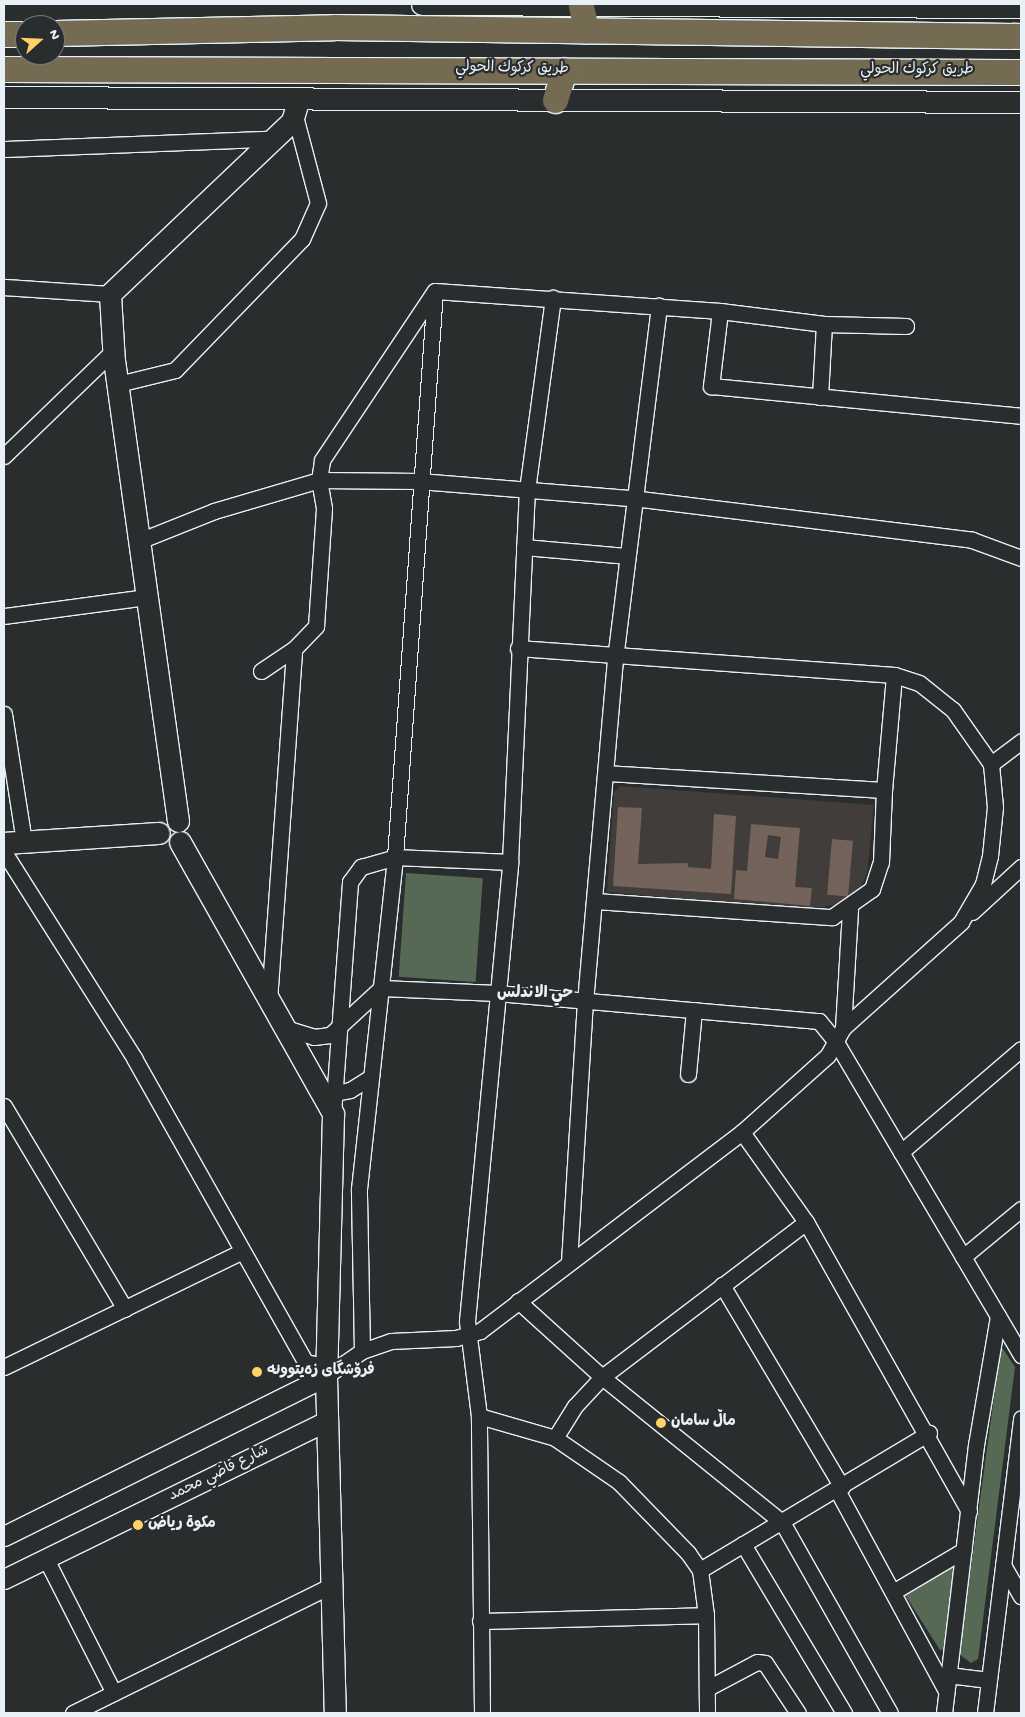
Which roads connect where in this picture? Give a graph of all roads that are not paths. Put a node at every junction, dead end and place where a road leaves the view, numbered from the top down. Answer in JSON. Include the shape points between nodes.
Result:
{"nodes":[{"id":1,"x":422,"y":4,"type":"edge"},
{"id":2,"x":1021,"y":6,"type":"edge"},
{"id":3,"x":584,"y":18,"type":"junction"},
{"id":4,"x":65,"y":34,"type":"edge"},
{"id":5,"x":1021,"y":36,"type":"edge"},
{"id":6,"x":4,"y":69,"type":"edge"},
{"id":7,"x":564,"y":70,"type":"junction"},
{"id":8,"x":1021,"y":72,"type":"edge"},
{"id":9,"x":4,"y":97,"type":"edge"},
{"id":10,"x":555,"y":100,"type":"junction"},
{"id":11,"x":1021,"y":102,"type":"edge"},
{"id":12,"x":297,"y":107,"type":"junction"},
{"id":13,"x":268,"y":139,"type":"junction"},
{"id":14,"x":4,"y":149,"type":"edge"},
{"id":15,"x":4,"y":287,"type":"edge"},
{"id":16,"x":435,"y":291,"type":"junction"},
{"id":17,"x":110,"y":294,"type":"junction"},
{"id":18,"x":552,"y":298,"type":"junction"},
{"id":19,"x":659,"y":306,"type":"junction"},
{"id":20,"x":720,"y":311,"type":"junction"},
{"id":21,"x":824,"y":324,"type":"junction"},
{"id":22,"x":906,"y":326,"type":"dead end"},
{"id":23,"x":114,"y":350,"type":"junction"},
{"id":24,"x":118,"y":384,"type":"junction"},
{"id":25,"x":820,"y":397,"type":"junction"},
{"id":26,"x":1021,"y":416,"type":"edge"},
{"id":27,"x":4,"y":456,"type":"edge"},
{"id":28,"x":319,"y":480,"type":"junction"},
{"id":29,"x":420,"y":481,"type":"junction"},
{"id":30,"x":527,"y":490,"type":"junction"},
{"id":31,"x":632,"y":498,"type":"junction"},
{"id":32,"x":139,"y":541,"type":"junction"},
{"id":33,"x":524,"y":547,"type":"junction"},
{"id":34,"x":626,"y":556,"type":"junction"},
{"id":35,"x":1021,"y":558,"type":"edge"},
{"id":36,"x":147,"y":597,"type":"junction"},
{"id":37,"x":4,"y":616,"type":"edge"},
{"id":38,"x":518,"y":648,"type":"junction"},
{"id":39,"x":294,"y":649,"type":"junction"},
{"id":40,"x":616,"y":651,"type":"junction"},
{"id":41,"x":261,"y":671,"type":"dead end"},
{"id":42,"x":894,"y":675,"type":"junction"},
{"id":43,"x":4,"y":714,"type":"edge"},
{"id":44,"x":1021,"y":741,"type":"edge"},
{"id":45,"x":991,"y":764,"type":"junction"},
{"id":46,"x":608,"y":773,"type":"junction"},
{"id":47,"x":884,"y":790,"type":"junction"},
{"id":48,"x":178,"y":821,"type":"junction"},
{"id":49,"x":159,"y":833,"type":"junction"},
{"id":50,"x":14,"y":842,"type":"edge"},
{"id":51,"x":180,"y":842,"type":"junction"},
{"id":52,"x":4,"y":852,"type":"edge"},
{"id":53,"x":396,"y":857,"type":"junction"},
{"id":54,"x":510,"y":862,"type":"junction"},
{"id":55,"x":1021,"y":867,"type":"edge"},
{"id":56,"x":595,"y":901,"type":"junction"},
{"id":57,"x":850,"y":909,"type":"junction"},
{"id":58,"x":961,"y":922,"type":"junction"},
{"id":59,"x":381,"y":988,"type":"junction"},
{"id":60,"x":497,"y":993,"type":"junction"},
{"id":61,"x":269,"y":1001,"type":"junction"},
{"id":62,"x":585,"y":1002,"type":"junction"},
{"id":63,"x":694,"y":1010,"type":"junction"},
{"id":64,"x":285,"y":1028,"type":"junction"},
{"id":65,"x":340,"y":1029,"type":"junction"},
{"id":66,"x":840,"y":1035,"type":"junction"},
{"id":67,"x":1021,"y":1049,"type":"edge"},
{"id":68,"x":688,"y":1074,"type":"dead end"},
{"id":69,"x":371,"y":1077,"type":"junction"},
{"id":70,"x":335,"y":1093,"type":"junction"},
{"id":71,"x":4,"y":1106,"type":"edge"},
{"id":72,"x":333,"y":1114,"type":"junction"},
{"id":73,"x":742,"y":1132,"type":"junction"},
{"id":74,"x":901,"y":1152,"type":"junction"},
{"id":75,"x":1021,"y":1210,"type":"edge"},
{"id":76,"x":806,"y":1222,"type":"junction"},
{"id":77,"x":241,"y":1252,"type":"junction"},
{"id":78,"x":963,"y":1257,"type":"junction"},
{"id":79,"x":569,"y":1262,"type":"junction"},
{"id":80,"x":722,"y":1285,"type":"junction"},
{"id":81,"x":518,"y":1300,"type":"junction"},
{"id":82,"x":124,"y":1310,"type":"junction"},
{"id":83,"x":998,"y":1316,"type":"junction"},
{"id":84,"x":469,"y":1336,"type":"junction"},
{"id":85,"x":362,"y":1351,"type":"junction"},
{"id":86,"x":1021,"y":1355,"type":"edge"},
{"id":87,"x":5,"y":1363,"type":"edge"},
{"id":88,"x":326,"y":1371,"type":"junction"},
{"id":89,"x":602,"y":1377,"type":"junction"},
{"id":90,"x":479,"y":1416,"type":"junction"},
{"id":91,"x":1021,"y":1418,"type":"edge"},
{"id":92,"x":327,"y":1421,"type":"junction"},
{"id":93,"x":929,"y":1433,"type":"junction"},
{"id":94,"x":555,"y":1438,"type":"junction"},
{"id":95,"x":839,"y":1488,"type":"junction"},
{"id":96,"x":969,"y":1511,"type":"junction"},
{"id":97,"x":782,"y":1522,"type":"junction"},
{"id":98,"x":4,"y":1536,"type":"edge"},
{"id":99,"x":743,"y":1544,"type":"junction"},
{"id":100,"x":964,"y":1550,"type":"junction"},
{"id":101,"x":46,"y":1559,"type":"junction"},
{"id":102,"x":1003,"y":1565,"type":"junction"},
{"id":103,"x":700,"y":1570,"type":"junction"},
{"id":104,"x":4,"y":1579,"type":"edge"},
{"id":105,"x":332,"y":1585,"type":"junction"},
{"id":106,"x":893,"y":1592,"type":"junction"},
{"id":107,"x":1021,"y":1596,"type":"edge"},
{"id":108,"x":706,"y":1615,"type":"junction"},
{"id":109,"x":480,"y":1621,"type":"junction"},
{"id":110,"x":948,"y":1675,"type":"junction"},
{"id":111,"x":989,"y":1680,"type":"junction"},
{"id":112,"x":708,"y":1688,"type":"junction"},
{"id":113,"x":946,"y":1691,"type":"junction"},
{"id":114,"x":114,"y":1693,"type":"junction"},
{"id":115,"x":73,"y":1713,"type":"edge"},
{"id":116,"x":335,"y":1713,"type":"edge"},
{"id":117,"x":482,"y":1713,"type":"edge"},
{"id":118,"x":708,"y":1713,"type":"edge"},
{"id":119,"x":798,"y":1713,"type":"edge"},
{"id":120,"x":844,"y":1713,"type":"edge"},
{"id":121,"x":890,"y":1713,"type":"edge"},
{"id":122,"x":944,"y":1713,"type":"edge"},
{"id":123,"x":985,"y":1713,"type":"edge"}],
"edges":[{"from":1,"to":3,"type":"main road"},
{"from":2,"to":3,"type":"main road"},
{"from":3,"to":4,"type":"highway"},
{"from":3,"to":5,"type":"highway"},
{"from":6,"to":7,"type":"highway","name":"طريق كركوك الحولي"},
{"from":7,"to":8,"type":"highway","name":"طريق كركوك الحولي"},
{"from":7,"to":10,"type":"highway"},
{"from":9,"to":12,"type":"main road"},
{"from":10,"to":11,"type":"main road"},
{"from":10,"to":12,"type":"main road"},
{"from":12,"to":13,"type":"main road"},
{"from":12,"to":24,"type":"street","via":[[318,203],[302,239],[175,370]]},
{"from":13,"to":14,"type":"street"},
{"from":13,"to":17,"type":"main road"},
{"from":15,"to":17,"type":"street"},
{"from":16,"to":18,"type":"street"},
{"from":16,"to":28,"type":"street","via":[[322,460]]},
{"from":16,"to":29,"type":"street"},
{"from":17,"to":23,"type":"main road"},
{"from":18,"to":19,"type":"street"},
{"from":18,"to":30,"type":"street"},
{"from":19,"to":20,"type":"street"},
{"from":19,"to":31,"type":"street"},
{"from":20,"to":21,"type":"street"},
{"from":20,"to":25,"type":"street","via":[[711,386]]},
{"from":21,"to":22,"type":"street"},
{"from":21,"to":25,"type":"street"},
{"from":23,"to":24,"type":"main road"},
{"from":23,"to":27,"type":"street"},
{"from":24,"to":32,"type":"main road"},
{"from":25,"to":26,"type":"street"},
{"from":28,"to":29,"type":"street"},
{"from":28,"to":32,"type":"street","via":[[214,511]]},
{"from":28,"to":39,"type":"street","via":[[324,508],[316,626]]},
{"from":29,"to":30,"type":"street"},
{"from":29,"to":53,"type":"street"},
{"from":30,"to":31,"type":"street"},
{"from":30,"to":33,"type":"street"},
{"from":31,"to":34,"type":"street"},
{"from":31,"to":35,"type":"street","via":[[972,540]]},
{"from":32,"to":36,"type":"main road"},
{"from":33,"to":34,"type":"street"},
{"from":33,"to":38,"type":"street"},
{"from":34,"to":40,"type":"street"},
{"from":36,"to":37,"type":"street"},
{"from":36,"to":48,"type":"main road"},
{"from":38,"to":40,"type":"street"},
{"from":38,"to":54,"type":"street"},
{"from":39,"to":41,"type":"street"},
{"from":39,"to":61,"type":"street"},
{"from":40,"to":42,"type":"street"},
{"from":40,"to":46,"type":"street"},
{"from":42,"to":45,"type":"street","via":[[936,693]]},
{"from":42,"to":47,"type":"street"},
{"from":43,"to":50,"type":"street"},
{"from":44,"to":45,"type":"street"},
{"from":45,"to":58,"type":"street","via":[[995,807],[990,856],[983,884]]},
{"from":46,"to":47,"type":"street"},
{"from":46,"to":56,"type":"street"},
{"from":47,"to":57,"type":"street","via":[[887,793],[879,876],[872,889]]},
{"from":48,"to":49,"type":"main road","via":[[163,823]]},
{"from":48,"to":51,"type":"main road","via":[[185,833]]},
{"from":49,"to":50,"type":"main road"},
{"from":49,"to":51,"type":"main road","via":[[167,844]]},
{"from":51,"to":61,"type":"main road"},
{"from":52,"to":77,"type":"street","via":[[134,1058]]},
{"from":53,"to":54,"type":"street"},
{"from":53,"to":59,"type":"street"},
{"from":53,"to":65,"type":"street","via":[[361,867],[350,882]]},
{"from":54,"to":60,"type":"street"},
{"from":55,"to":58,"type":"street"},
{"from":56,"to":57,"type":"street","via":[[812,918],[832,917]]},
{"from":56,"to":62,"type":"street"},
{"from":57,"to":66,"type":"street"},
{"from":58,"to":66,"type":"street"},
{"from":59,"to":60,"type":"street"},
{"from":59,"to":65,"type":"street"},
{"from":59,"to":69,"type":"street"},
{"from":60,"to":62,"type":"street"},
{"from":60,"to":84,"type":"street"},
{"from":61,"to":64,"type":"main road"},
{"from":62,"to":63,"type":"street"},
{"from":62,"to":79,"type":"street"},
{"from":63,"to":66,"type":"street","via":[[811,1018]]},
{"from":63,"to":68,"type":"street"},
{"from":64,"to":65,"type":"street","via":[[314,1037]]},
{"from":64,"to":72,"type":"main road"},
{"from":65,"to":70,"type":"street"},
{"from":66,"to":73,"type":"street","via":[[818,1065]]},
{"from":66,"to":74,"type":"street"},
{"from":67,"to":74,"type":"street"},
{"from":69,"to":70,"type":"street","via":[[350,1090]]},
{"from":69,"to":85,"type":"street","via":[[359,1190]]},
{"from":70,"to":72,"type":"street"},
{"from":71,"to":82,"type":"street"},
{"from":72,"to":88,"type":"main road"},
{"from":73,"to":76,"type":"street"},
{"from":73,"to":79,"type":"street"},
{"from":74,"to":78,"type":"street"},
{"from":75,"to":78,"type":"street"},
{"from":76,"to":80,"type":"street"},
{"from":76,"to":93,"type":"street"},
{"from":77,"to":82,"type":"street"},
{"from":77,"to":88,"type":"street","via":[[304,1362]]},
{"from":78,"to":83,"type":"street"},
{"from":79,"to":81,"type":"street"},
{"from":80,"to":89,"type":"street"},
{"from":80,"to":95,"type":"street"},
{"from":81,"to":84,"type":"street"},
{"from":81,"to":89,"type":"street"},
{"from":82,"to":87,"type":"street"},
{"from":83,"to":86,"type":"street"},
{"from":83,"to":96,"type":"street"},
{"from":84,"to":85,"type":"street","via":[[391,1341]]},
{"from":84,"to":90,"type":"street"},
{"from":85,"to":88,"type":"street"},
{"from":88,"to":92,"type":"main road"},
{"from":88,"to":98,"type":"street"},
{"from":89,"to":94,"type":"street","via":[[575,1406]]},
{"from":89,"to":97,"type":"street"},
{"from":90,"to":94,"type":"street"},
{"from":90,"to":109,"type":"street"},
{"from":91,"to":102,"type":"street"},
{"from":92,"to":101,"type":"street","name":"شارع قاضي محمد"},
{"from":92,"to":105,"type":"main road"},
{"from":93,"to":95,"type":"street"},
{"from":93,"to":96,"type":"street"},
{"from":94,"to":103,"type":"street","via":[[619,1482]]},
{"from":95,"to":97,"type":"street"},
{"from":95,"to":106,"type":"street"},
{"from":96,"to":100,"type":"street"},
{"from":97,"to":99,"type":"street"},
{"from":97,"to":121,"type":"street"},
{"from":99,"to":103,"type":"street"},
{"from":99,"to":120,"type":"street"},
{"from":100,"to":106,"type":"street"},
{"from":100,"to":110,"type":"street"},
{"from":101,"to":104,"type":"street","name":"شارع قاضي محمد"},
{"from":101,"to":114,"type":"street"},
{"from":102,"to":107,"type":"street"},
{"from":102,"to":111,"type":"street"},
{"from":103,"to":108,"type":"street"},
{"from":105,"to":114,"type":"street"},
{"from":105,"to":116,"type":"main road"},
{"from":106,"to":113,"type":"street"},
{"from":108,"to":109,"type":"street"},
{"from":108,"to":112,"type":"street"},
{"from":109,"to":117,"type":"street"},
{"from":110,"to":111,"type":"street"},
{"from":110,"to":113,"type":"street"},
{"from":111,"to":123,"type":"street"},
{"from":112,"to":118,"type":"street"},
{"from":112,"to":119,"type":"street","via":[[757,1662],[765,1663]]},
{"from":113,"to":122,"type":"street"},
{"from":114,"to":115,"type":"street"}]}
